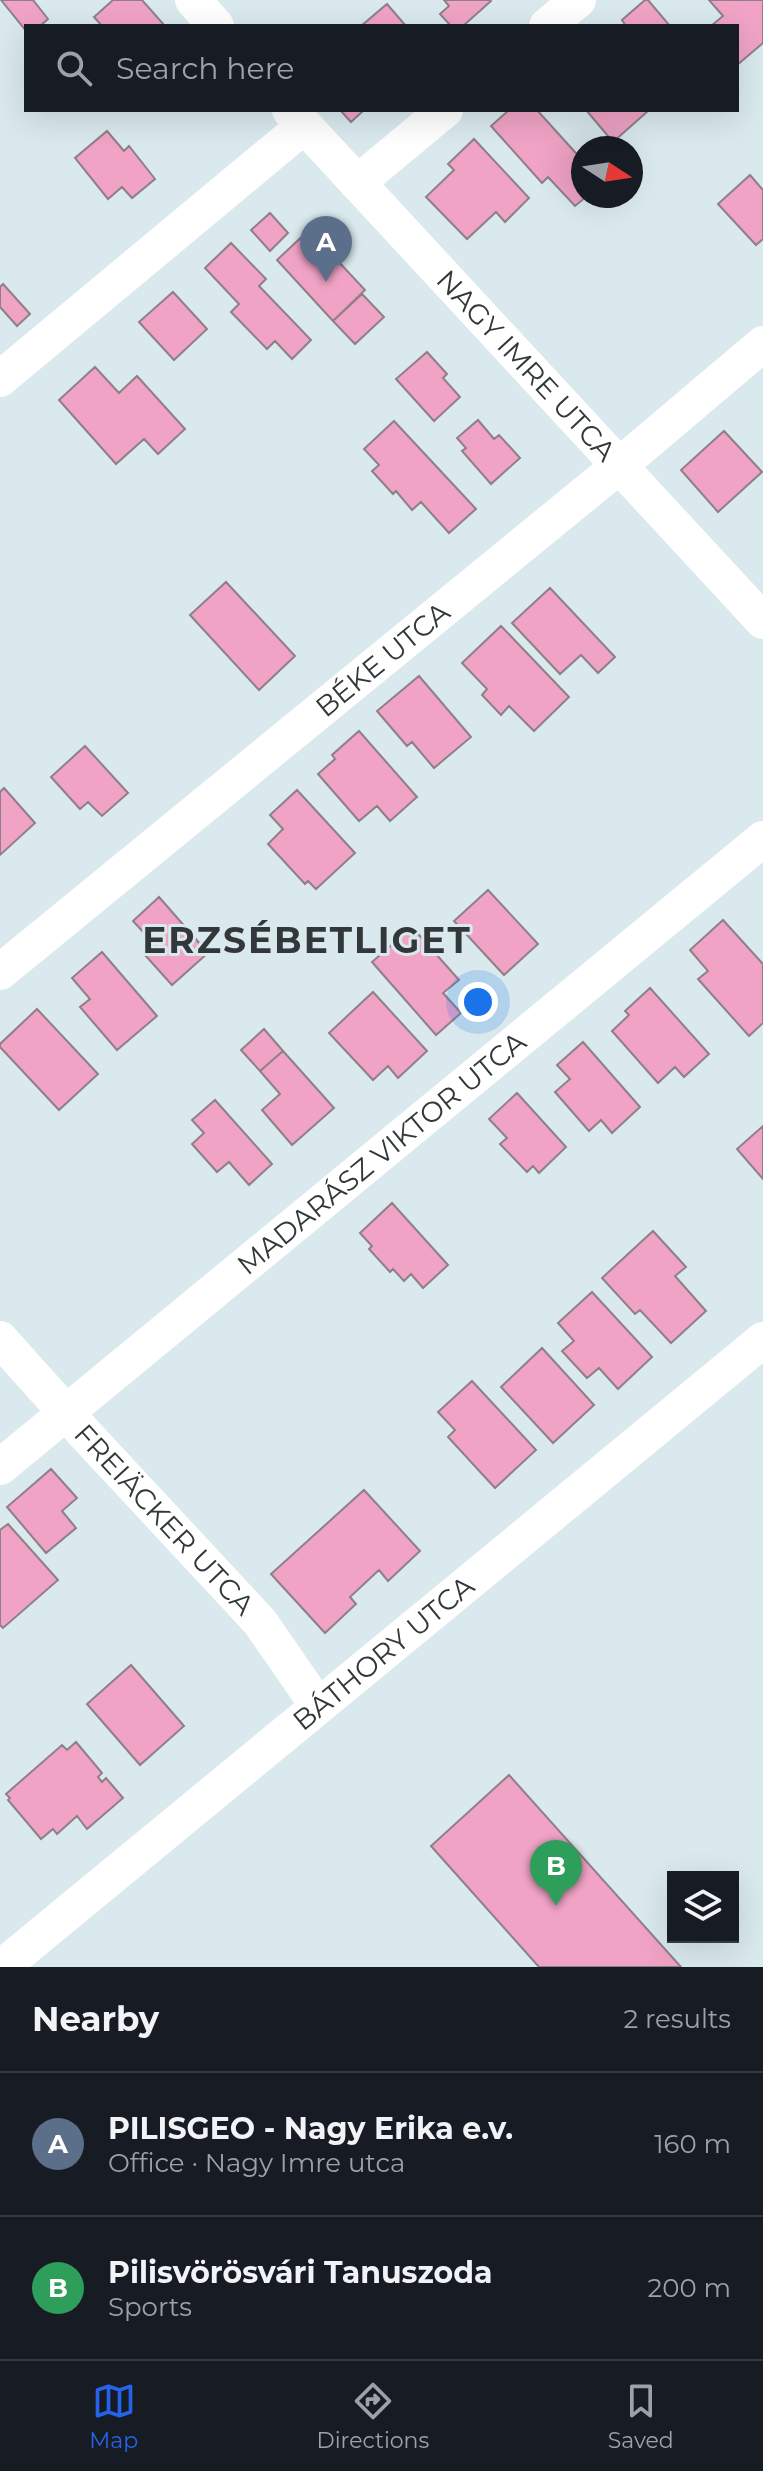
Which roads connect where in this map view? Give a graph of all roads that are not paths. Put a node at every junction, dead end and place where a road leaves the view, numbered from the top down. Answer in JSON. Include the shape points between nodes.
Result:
{"nodes":[{"id":1,"x":193,"y":0,"type":"edge"},
{"id":2,"x":578,"y":0,"type":"edge"},
{"id":3,"x":214,"y":24,"type":"edge"},
{"id":4,"x":549,"y":24,"type":"edge"},
{"id":5,"x":443,"y":112,"type":"edge"},
{"id":6,"x":297,"y":118,"type":"edge"},
{"id":7,"x":357,"y":183,"type":"junction"},
{"id":8,"x":763,"y":344,"type":"edge"},
{"id":9,"x":0,"y":379,"type":"edge"},
{"id":10,"x":620,"y":465,"type":"junction"},
{"id":11,"x":763,"y":621,"type":"edge"},
{"id":12,"x":763,"y":839,"type":"edge"},
{"id":13,"x":0,"y":972,"type":"edge"},
{"id":14,"x":0,"y":1339,"type":"edge"},
{"id":15,"x":763,"y":1340,"type":"edge"},
{"id":16,"x":67,"y":1412,"type":"junction"},
{"id":17,"x":0,"y":1467,"type":"edge"},
{"id":18,"x":318,"y":1706,"type":"junction"},
{"id":19,"x":2,"y":1967,"type":"edge"}],
"edges":[{"from":1,"to":3,"type":"street"},
{"from":2,"to":4,"type":"street"},
{"from":5,"to":7,"type":"street"},
{"from":6,"to":7,"type":"street","name":"NAGY IMRE UTCA"},
{"from":6,"to":9,"type":"street"},
{"from":7,"to":10,"type":"street","name":"NAGY IMRE UTCA"},
{"from":8,"to":10,"type":"street","name":"BÉKE UTCA"},
{"from":10,"to":11,"type":"street","name":"NAGY IMRE UTCA"},
{"from":10,"to":13,"type":"street","name":"BÉKE UTCA"},
{"from":12,"to":16,"type":"street","name":"MADARÁSZ VIKTOR UTCA"},
{"from":14,"to":16,"type":"street","name":"FREIÄCKER UTCA"},
{"from":15,"to":18,"type":"street","name":"BÁTHORY UTCA"},
{"from":16,"to":17,"type":"street","name":"MADARÁSZ VIKTOR UTCA"},
{"from":16,"to":18,"type":"street","name":"FREIÄCKER UTCA","via":[[260,1622]]},
{"from":18,"to":19,"type":"street","name":"BÁTHORY UTCA"}]}
